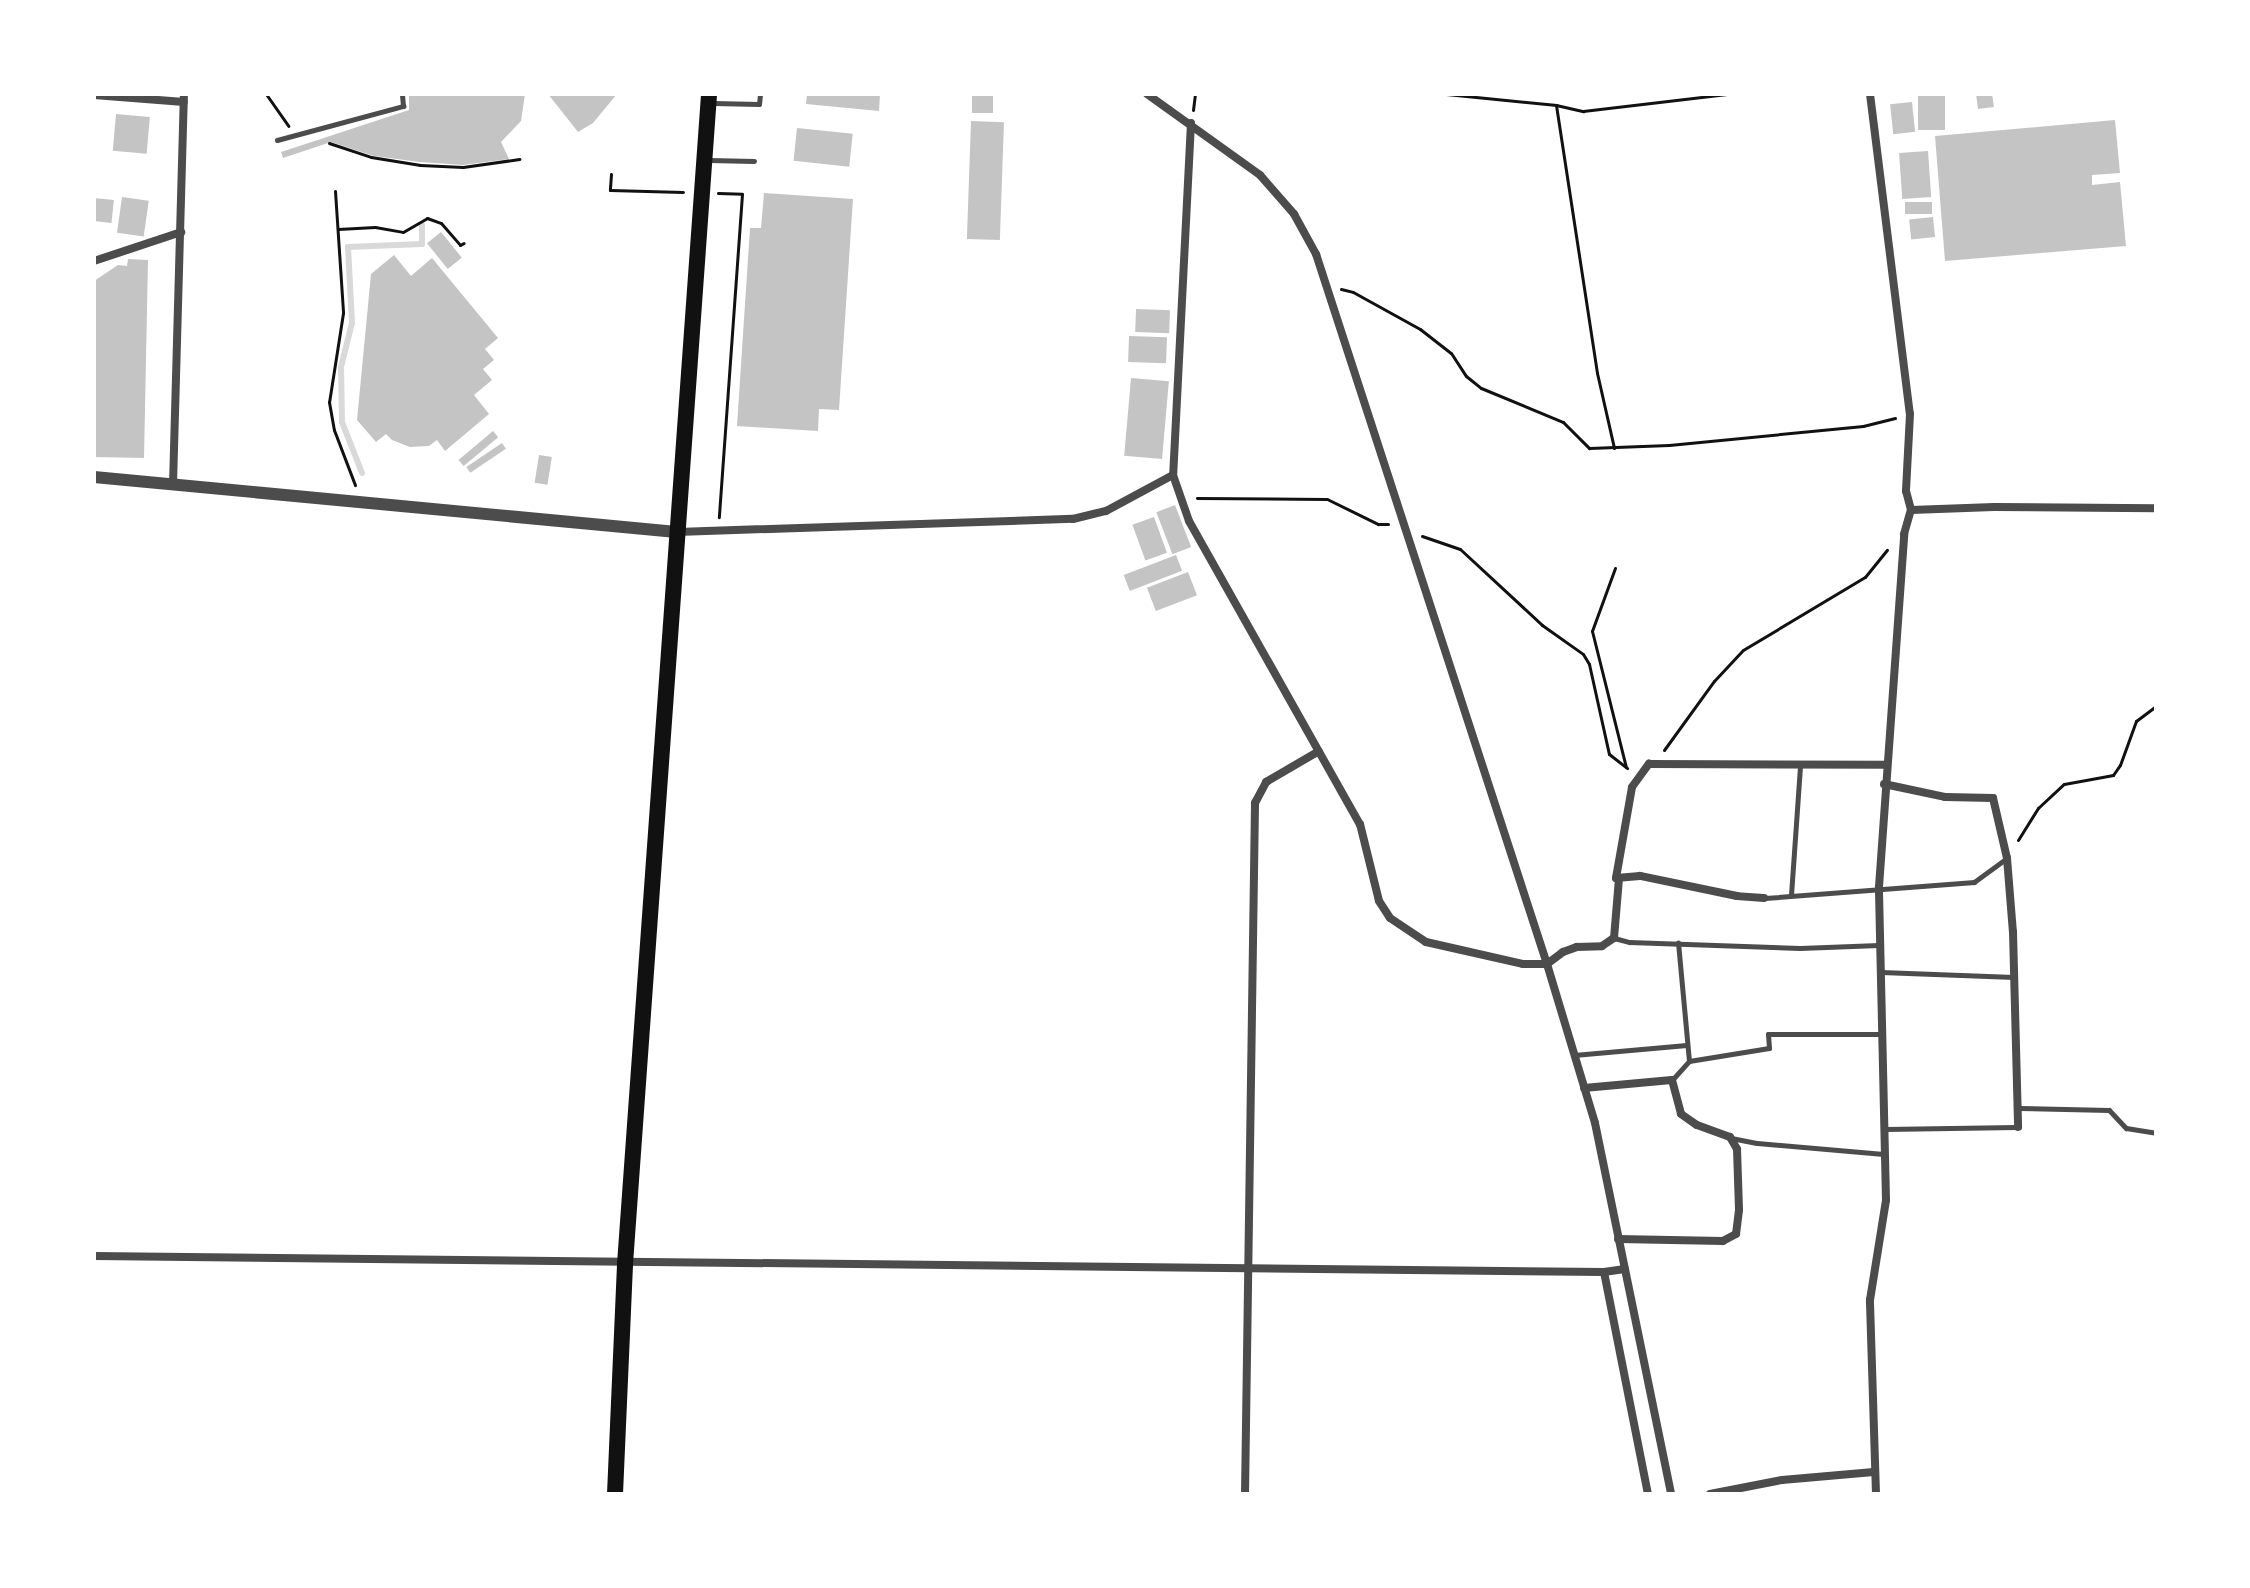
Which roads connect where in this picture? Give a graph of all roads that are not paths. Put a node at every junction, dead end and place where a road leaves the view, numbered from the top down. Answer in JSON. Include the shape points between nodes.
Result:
{"nodes":[{"id":1,"x":402,"y":94,"type":"edge"},
{"id":2,"x":760,"y":94,"type":"edge"},
{"id":3,"x":1147,"y":94,"type":"edge"},
{"id":4,"x":1870,"y":94,"type":"edge"},
{"id":5,"x":94,"y":95,"type":"edge"},
{"id":6,"x":184,"y":98,"type":"edge"},
{"id":7,"x":708,"y":98,"type":"edge"},
{"id":8,"x":1191,"y":123,"type":"junction"},
{"id":9,"x":277,"y":140,"type":"dead end"},
{"id":10,"x":704,"y":160,"type":"junction"},
{"id":11,"x":754,"y":161,"type":"dead end"},
{"id":12,"x":181,"y":232,"type":"junction"},
{"id":13,"x":94,"y":261,"type":"edge"},
{"id":14,"x":1173,"y":475,"type":"junction"},
{"id":15,"x":94,"y":477,"type":"edge"},
{"id":16,"x":173,"y":485,"type":"junction"},
{"id":17,"x":2156,"y":508,"type":"edge"},
{"id":18,"x":1911,"y":510,"type":"junction"},
{"id":19,"x":676,"y":532,"type":"junction"},
{"id":20,"x":1319,"y":751,"type":"junction"},
{"id":21,"x":1886,"y":765,"type":"junction"},
{"id":22,"x":1800,"y":766,"type":"junction"},
{"id":23,"x":1884,"y":784,"type":"junction"},
{"id":24,"x":2007,"y":858,"type":"junction"},
{"id":25,"x":1619,"y":879,"type":"junction"},
{"id":26,"x":1879,"y":887,"type":"junction"},
{"id":27,"x":1791,"y":895,"type":"junction"},
{"id":28,"x":1764,"y":898,"type":"joint"},
{"id":29,"x":1614,"y":938,"type":"junction"},
{"id":30,"x":1678,"y":943,"type":"junction"},
{"id":31,"x":1880,"y":945,"type":"junction"},
{"id":32,"x":1547,"y":964,"type":"junction"},
{"id":33,"x":1881,"y":972,"type":"junction"},
{"id":34,"x":2015,"y":977,"type":"junction"},
{"id":35,"x":1883,"y":1034,"type":"junction"},
{"id":36,"x":1687,"y":1045,"type":"junction"},
{"id":37,"x":1574,"y":1055,"type":"junction"},
{"id":38,"x":1689,"y":1061,"type":"junction"},
{"id":39,"x":1672,"y":1080,"type":"junction"},
{"id":40,"x":1584,"y":1088,"type":"junction"},
{"id":41,"x":2019,"y":1108,"type":"junction"},
{"id":42,"x":2018,"y":1127,"type":"joint"},
{"id":43,"x":1885,"y":1129,"type":"junction"},
{"id":44,"x":2156,"y":1133,"type":"edge"},
{"id":45,"x":1730,"y":1137,"type":"junction"},
{"id":46,"x":1885,"y":1154,"type":"junction"},
{"id":47,"x":1618,"y":1239,"type":"junction"},
{"id":48,"x":94,"y":1256,"type":"edge"},
{"id":49,"x":625,"y":1264,"type":"junction"},
{"id":50,"x":1246,"y":1269,"type":"junction"},
{"id":51,"x":1625,"y":1269,"type":"junction"},
{"id":52,"x":1604,"y":1272,"type":"junction"},
{"id":53,"x":1874,"y":1472,"type":"junction"},
{"id":54,"x":615,"y":1494,"type":"edge"},
{"id":55,"x":1245,"y":1494,"type":"edge"},
{"id":56,"x":1648,"y":1494,"type":"edge"},
{"id":57,"x":1671,"y":1494,"type":"edge"},
{"id":58,"x":1710,"y":1494,"type":"edge"},
{"id":59,"x":1876,"y":1494,"type":"edge"}],
"edges":[{"from":1,"to":9,"type":"lane","via":[[403,106]]},
{"from":2,"to":7,"type":"lane","via":[[759,104]]},
{"from":3,"to":8,"type":"street"},
{"from":4,"to":18,"type":"street","via":[[1910,414],[1906,491]]},
{"from":5,"to":6,"type":"street"},
{"from":6,"to":12,"type":"street"},
{"from":7,"to":10,"type":"main road"},
{"from":8,"to":14,"type":"street"},
{"from":8,"to":32,"type":"street","via":[[1260,175],[1294,214],[1316,254]]},
{"from":10,"to":11,"type":"lane"},
{"from":10,"to":19,"type":"main road"},
{"from":12,"to":13,"type":"street"},
{"from":12,"to":16,"type":"street"},
{"from":14,"to":19,"type":"street","via":[[1106,511],[1073,519]]},
{"from":14,"to":20,"type":"street","via":[[1189,521]]},
{"from":15,"to":16,"type":"street"},
{"from":16,"to":19,"type":"street"},
{"from":17,"to":18,"type":"street"},
{"from":18,"to":21,"type":"street","via":[[1904,534]]},
{"from":19,"to":49,"type":"main road"},
{"from":20,"to":32,"type":"street","via":[[1360,824],[1379,901],[1390,918],[1426,942],[1523,964]]},
{"from":20,"to":50,"type":"street","via":[[1266,782],[1255,803]]},
{"from":21,"to":22,"type":"street"},
{"from":21,"to":23,"type":"street"},
{"from":22,"to":25,"type":"street","via":[[1649,764],[1632,787],[1616,862]]},
{"from":22,"to":27,"type":"lane"},
{"from":23,"to":24,"type":"street","via":[[1945,797],[1993,798]]},
{"from":23,"to":26,"type":"street"},
{"from":24,"to":26,"type":"lane","via":[[1974,882]]},
{"from":24,"to":34,"type":"street"},
{"from":25,"to":28,"type":"street","via":[[1640,876]]},
{"from":25,"to":29,"type":"street"},
{"from":26,"to":27,"type":"lane"},
{"from":26,"to":31,"type":"street"},
{"from":27,"to":28,"type":"lane"},
{"from":29,"to":30,"type":"lane"},
{"from":29,"to":32,"type":"street","via":[[1602,946],[1563,952]]},
{"from":30,"to":31,"type":"lane"},
{"from":30,"to":36,"type":"lane"},
{"from":31,"to":33,"type":"street"},
{"from":32,"to":37,"type":"street"},
{"from":33,"to":34,"type":"lane"},
{"from":33,"to":35,"type":"street"},
{"from":34,"to":41,"type":"street"},
{"from":35,"to":38,"type":"lane","via":[[1768,1034],[1769,1048]]},
{"from":35,"to":43,"type":"street"},
{"from":36,"to":37,"type":"lane"},
{"from":36,"to":38,"type":"lane"},
{"from":37,"to":40,"type":"street"},
{"from":38,"to":39,"type":"lane"},
{"from":39,"to":40,"type":"street"},
{"from":39,"to":45,"type":"street","via":[[1681,1114]]},
{"from":40,"to":47,"type":"street"},
{"from":41,"to":42,"type":"street"},
{"from":41,"to":44,"type":"lane","via":[[2109,1110],[2126,1128]]},
{"from":42,"to":43,"type":"lane"},
{"from":43,"to":46,"type":"street"},
{"from":45,"to":46,"type":"lane"},
{"from":45,"to":47,"type":"street","via":[[1737,1149],[1736,1234],[1723,1241]]},
{"from":46,"to":53,"type":"street","via":[[1884,1229],[1870,1300]]},
{"from":47,"to":51,"type":"street"},
{"from":48,"to":49,"type":"street"},
{"from":49,"to":50,"type":"street"},
{"from":49,"to":54,"type":"main road"},
{"from":50,"to":52,"type":"street"},
{"from":50,"to":55,"type":"street"},
{"from":51,"to":52,"type":"street"},
{"from":51,"to":57,"type":"street"},
{"from":52,"to":56,"type":"street"},
{"from":53,"to":58,"type":"street","via":[[1782,1480]]},
{"from":53,"to":59,"type":"street"}]}
